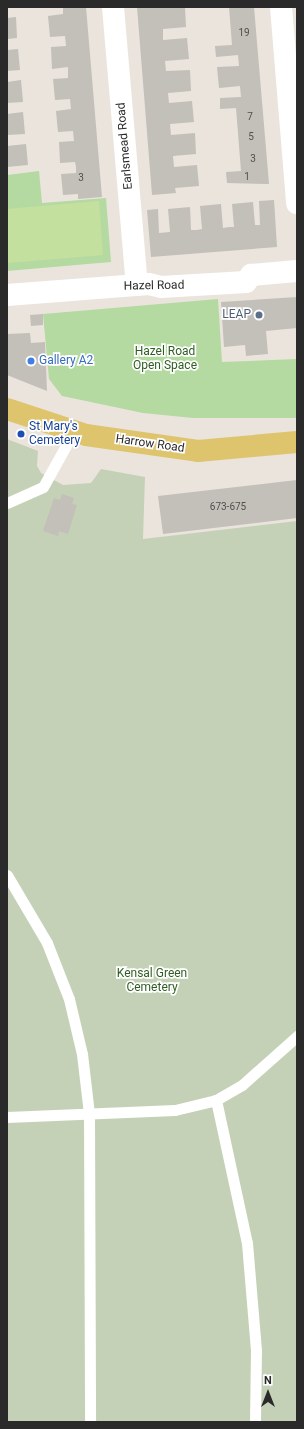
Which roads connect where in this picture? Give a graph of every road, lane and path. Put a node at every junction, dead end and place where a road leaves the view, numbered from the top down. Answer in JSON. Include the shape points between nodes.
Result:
{"nodes":[{"id":1,"x":113,"y":7,"type":"edge"},
{"id":2,"x":281,"y":7,"type":"edge"},
{"id":3,"x":297,"y":203,"type":"edge"},
{"id":4,"x":297,"y":271,"type":"edge"},
{"id":5,"x":146,"y":284,"type":"junction"},
{"id":6,"x":7,"y":295,"type":"edge"},
{"id":7,"x":7,"y":409,"type":"edge"},
{"id":8,"x":74,"y":431,"type":"junction"},
{"id":9,"x":297,"y":442,"type":"edge"},
{"id":10,"x":7,"y":502,"type":"edge"},
{"id":11,"x":7,"y":875,"type":"edge"},
{"id":12,"x":297,"y":1036,"type":"edge"},
{"id":13,"x":216,"y":1100,"type":"junction"},
{"id":14,"x":89,"y":1114,"type":"junction"},
{"id":15,"x":7,"y":1116,"type":"edge"},
{"id":16,"x":90,"y":1422,"type":"edge"},
{"id":17,"x":255,"y":1422,"type":"edge"}],
"edges":[{"from":1,"to":5,"type":"street","name":"Earlsmead Road"},
{"from":2,"to":3,"type":"street"},
{"from":4,"to":5,"type":"street","name":"Hazel Road","via":[[251,275],[246,282],[161,287]]},
{"from":5,"to":6,"type":"street","name":"Hazel Road"},
{"from":7,"to":8,"type":"main road","name":"Harrow Road"},
{"from":8,"to":9,"type":"main road","name":"Harrow Road","via":[[198,451]]},
{"from":8,"to":10,"type":"lane","via":[[43,487]]},
{"from":11,"to":14,"type":"lane","via":[[47,943],[69,999],[82,1054]]},
{"from":12,"to":13,"type":"lane","via":[[242,1085]]},
{"from":13,"to":14,"type":"lane","via":[[174,1110]]},
{"from":13,"to":17,"type":"lane","via":[[247,1243],[256,1350]]},
{"from":14,"to":15,"type":"lane"},
{"from":14,"to":16,"type":"lane"}]}
